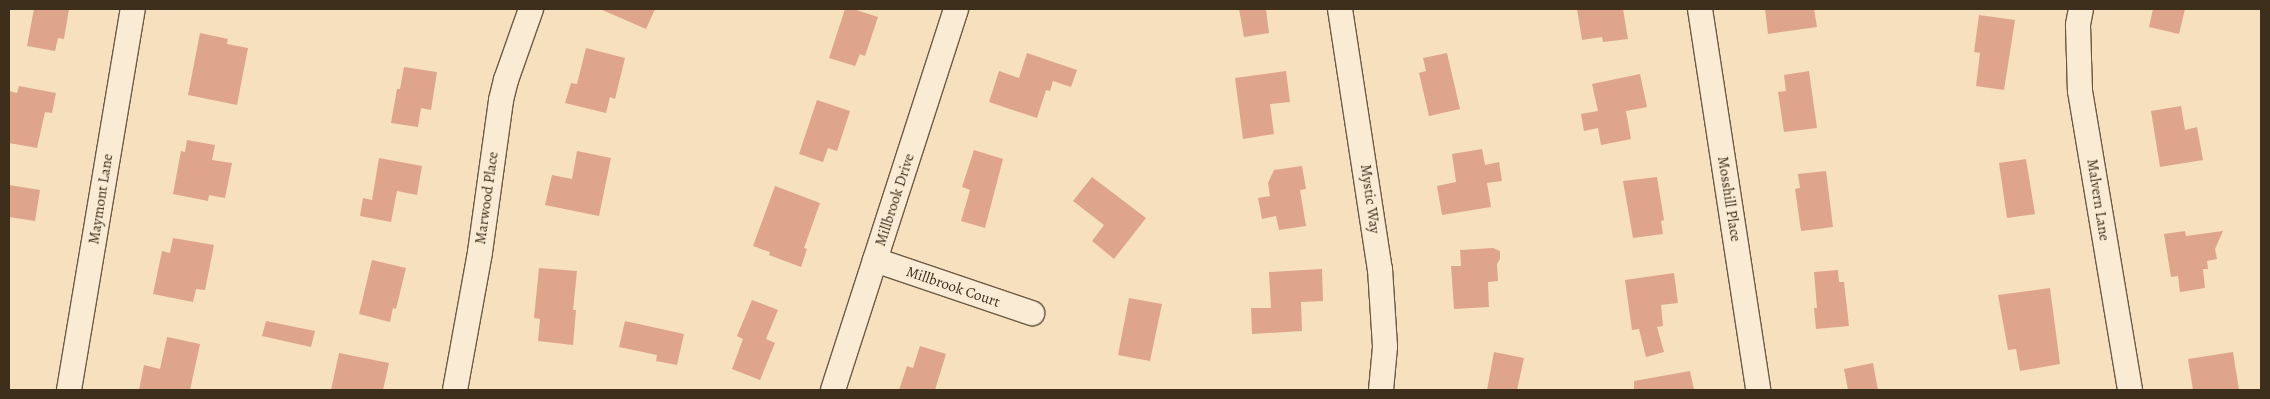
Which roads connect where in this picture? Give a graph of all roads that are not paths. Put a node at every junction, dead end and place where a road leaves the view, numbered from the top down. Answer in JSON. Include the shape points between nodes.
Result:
{"nodes":[{"id":1,"x":133,"y":9,"type":"edge"},
{"id":2,"x":531,"y":9,"type":"edge"},
{"id":3,"x":956,"y":9,"type":"edge"},
{"id":4,"x":1340,"y":9,"type":"edge"},
{"id":5,"x":1700,"y":9,"type":"edge"},
{"id":6,"x":2082,"y":9,"type":"edge"},
{"id":7,"x":875,"y":260,"type":"junction"},
{"id":8,"x":1032,"y":313,"type":"dead end"},
{"id":9,"x":69,"y":390,"type":"edge"},
{"id":10,"x":455,"y":390,"type":"edge"},
{"id":11,"x":833,"y":390,"type":"edge"},
{"id":12,"x":1381,"y":390,"type":"edge"},
{"id":13,"x":1758,"y":390,"type":"edge"},
{"id":14,"x":2130,"y":390,"type":"edge"}],
"edges":[{"from":1,"to":9,"type":"street","name":"Maymont Lane"},
{"from":2,"to":10,"type":"street","name":"Marwood Place","via":[[501,100],[480,252]]},
{"from":3,"to":7,"type":"street","name":"Millbrook Drive"},
{"from":4,"to":12,"type":"street","name":"Mystic Way","via":[[1381,277],[1385,347]]},
{"from":5,"to":13,"type":"street","name":"Mosshill Place"},
{"from":6,"to":14,"type":"street","name":"Malvern Lane","via":[[2078,25],[2080,91]]},
{"from":7,"to":8,"type":"street","name":"Millbrook Court"},
{"from":7,"to":11,"type":"street","name":"Millbrook Drive"}]}
